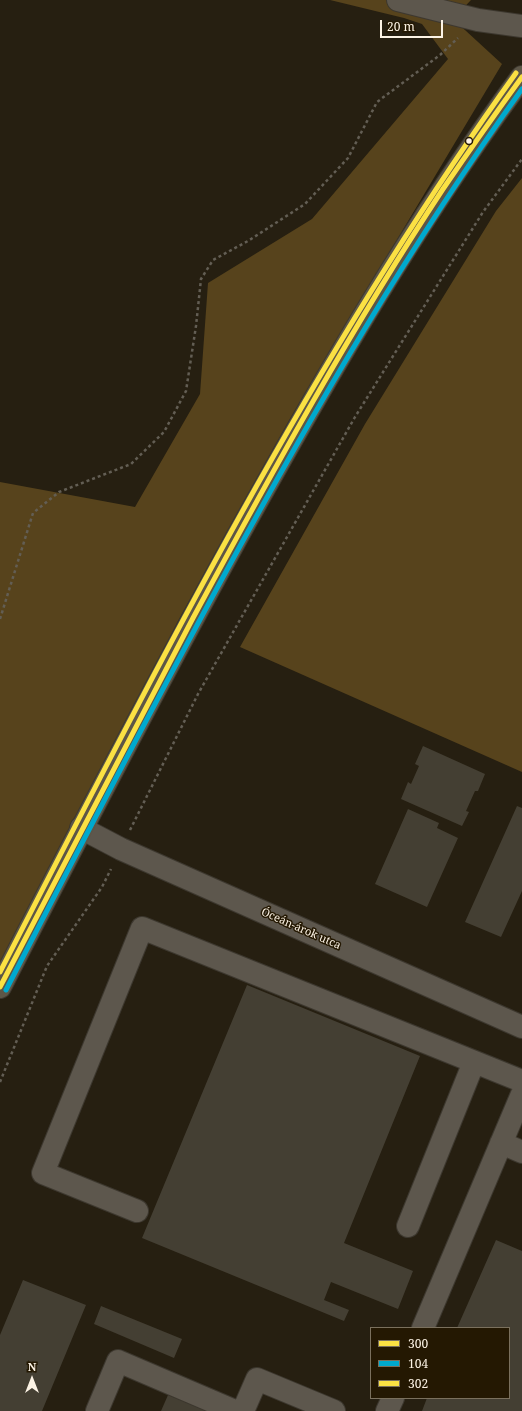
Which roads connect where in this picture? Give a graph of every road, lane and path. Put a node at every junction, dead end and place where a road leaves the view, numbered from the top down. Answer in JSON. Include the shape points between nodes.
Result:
{"nodes":[{"id":1,"x":398,"y":0,"type":"edge"},
{"id":2,"x":478,"y":20,"type":"junction"},
{"id":3,"x":522,"y":26,"type":"edge"},
{"id":4,"x":522,"y":77,"type":"edge"},
{"id":5,"x":522,"y":159,"type":"edge"},
{"id":6,"x":0,"y":619,"type":"edge"},
{"id":7,"x":81,"y":828,"type":"junction"},
{"id":8,"x":121,"y":849,"type":"junction"},
{"id":9,"x":0,"y":987,"type":"edge"},
{"id":10,"x":522,"y":1027,"type":"edge"},
{"id":11,"x":474,"y":1062,"type":"junction"},
{"id":12,"x":522,"y":1081,"type":"edge"},
{"id":13,"x":0,"y":1082,"type":"edge"},
{"id":14,"x":522,"y":1094,"type":"edge"},
{"id":15,"x":501,"y":1143,"type":"junction"},
{"id":16,"x":522,"y":1152,"type":"edge"},
{"id":17,"x":136,"y":1210,"type":"dead end"},
{"id":18,"x":408,"y":1226,"type":"dead end"},
{"id":19,"x":423,"y":1327,"type":"edge"},
{"id":20,"x":393,"y":1399,"type":"edge"},
{"id":21,"x":97,"y":1411,"type":"edge"},
{"id":22,"x":235,"y":1411,"type":"edge"},
{"id":23,"x":243,"y":1411,"type":"edge"},
{"id":24,"x":334,"y":1411,"type":"edge"},
{"id":25,"x":387,"y":1411,"type":"edge"}],
"edges":[{"from":1,"to":2,"type":"lane"},
{"from":2,"to":3,"type":"lane"},
{"from":2,"to":6,"type":"path","via":[[440,55],[377,102],[348,158],[305,204],[248,241],[212,260],[201,279],[186,391],[164,432],[131,464],[59,492],[33,513]]},
{"from":4,"to":7,"type":"main road","via":[[475,142],[394,267],[299,425]]},
{"from":5,"to":8,"type":"path","via":[[484,212],[355,417],[198,694]]},
{"from":7,"to":8,"type":"lane","name":"Óceán-árok utca"},
{"from":7,"to":9,"type":"main road"},
{"from":8,"to":10,"type":"lane","name":"Óceán-árok utca"},
{"from":8,"to":13,"type":"path","via":[[102,887],[48,966]]},
{"from":11,"to":12,"type":"lane"},
{"from":11,"to":17,"type":"lane","via":[[142,928],[43,1173]]},
{"from":11,"to":18,"type":"lane"},
{"from":14,"to":15,"type":"lane"},
{"from":15,"to":16,"type":"lane"},
{"from":15,"to":19,"type":"lane"},
{"from":20,"to":25,"type":"lane"},
{"from":21,"to":22,"type":"lane","via":[[118,1362]]},
{"from":23,"to":24,"type":"lane","via":[[257,1379]]}]}
